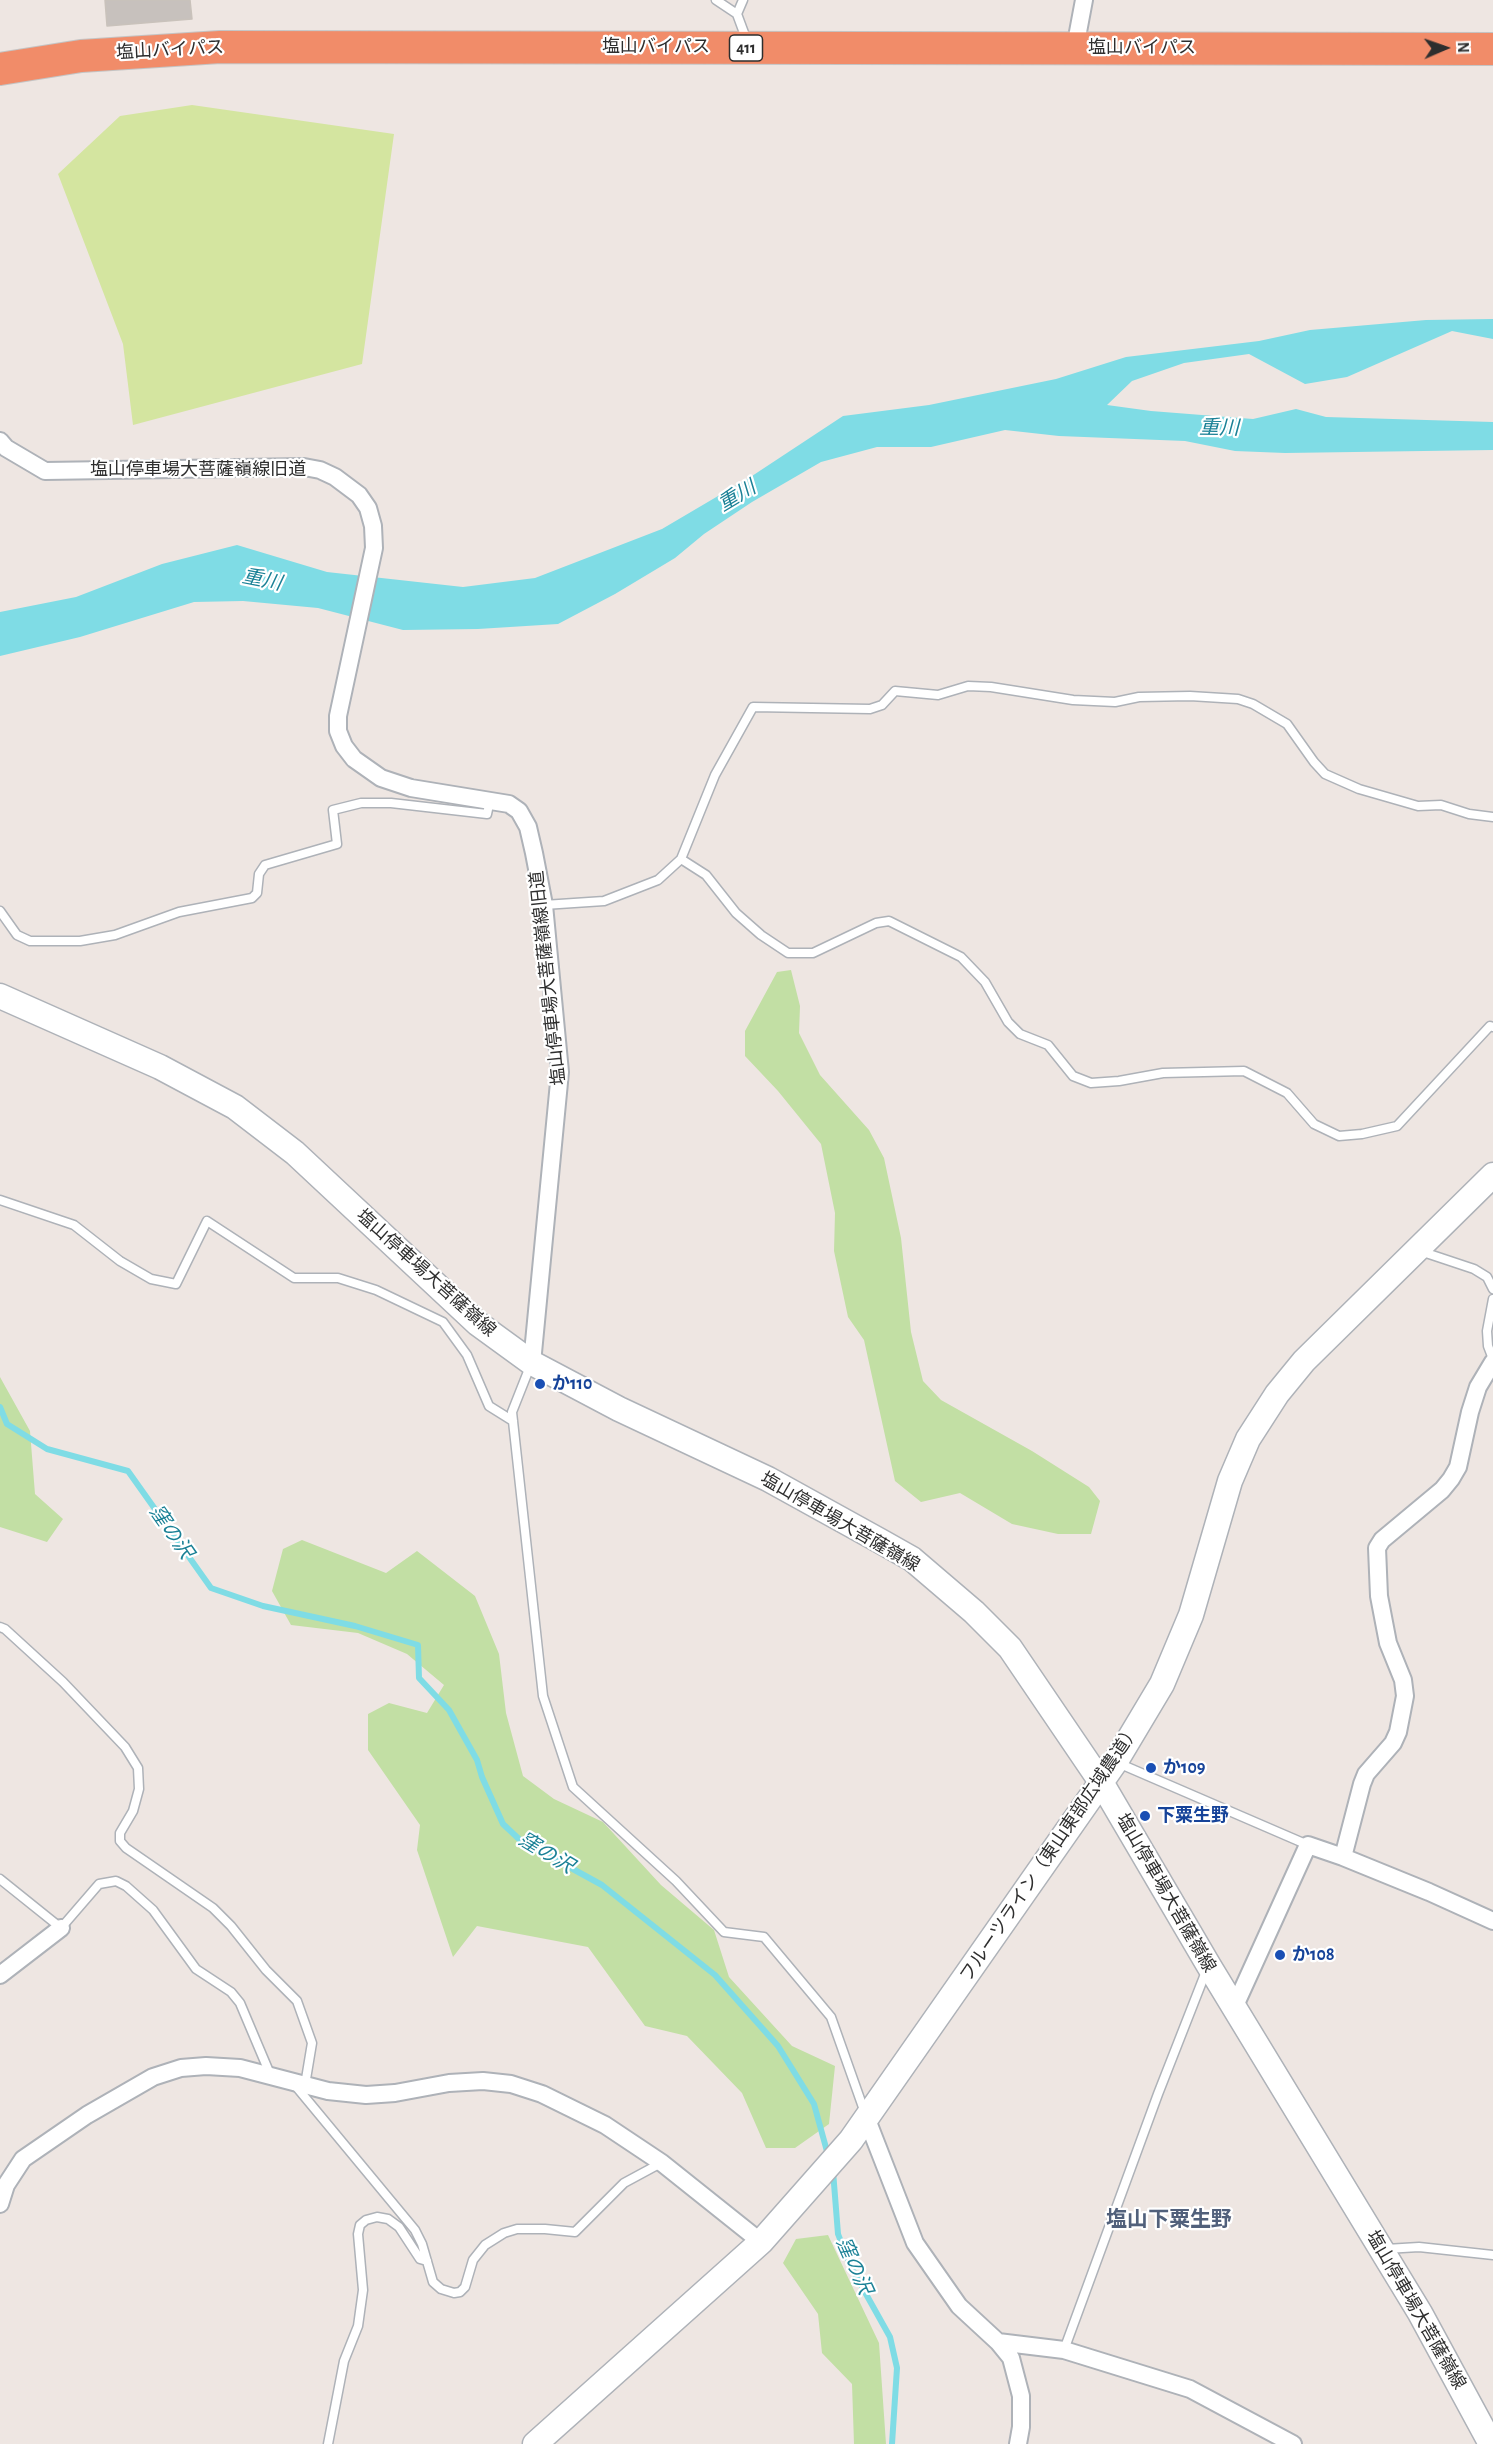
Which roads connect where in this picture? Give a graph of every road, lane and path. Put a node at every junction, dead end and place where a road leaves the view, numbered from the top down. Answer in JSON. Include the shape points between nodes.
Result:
{"nodes":[{"id":1,"x":716,"y":0,"type":"edge"},
{"id":2,"x":743,"y":0,"type":"edge"},
{"id":3,"x":1084,"y":0,"type":"edge"},
{"id":4,"x":737,"y":14,"type":"junction"},
{"id":5,"x":749,"y":48,"type":"junction"},
{"id":6,"x":1075,"y":48,"type":"junction"},
{"id":7,"x":1493,"y":49,"type":"edge"},
{"id":8,"x":0,"y":69,"type":"edge"},
{"id":9,"x":0,"y":441,"type":"edge"},
{"id":10,"x":490,"y":800,"type":"junction"},
{"id":11,"x":1493,"y":817,"type":"edge"},
{"id":12,"x":681,"y":859,"type":"junction"},
{"id":13,"x":544,"y":905,"type":"junction"},
{"id":14,"x":0,"y":911,"type":"edge"},
{"id":15,"x":0,"y":996,"type":"edge"},
{"id":16,"x":1493,"y":1027,"type":"edge"},
{"id":17,"x":1493,"y":1175,"type":"edge"},
{"id":18,"x":0,"y":1200,"type":"edge"},
{"id":19,"x":1416,"y":1250,"type":"junction"},
{"id":20,"x":1493,"y":1289,"type":"edge"},
{"id":21,"x":1493,"y":1299,"type":"edge"},
{"id":22,"x":1493,"y":1360,"type":"edge"},
{"id":23,"x":531,"y":1363,"type":"junction"},
{"id":24,"x":513,"y":1421,"type":"junction"},
{"id":25,"x":0,"y":1627,"type":"edge"},
{"id":26,"x":1116,"y":1761,"type":"junction"},
{"id":27,"x":1101,"y":1782,"type":"junction"},
{"id":28,"x":1308,"y":1845,"type":"junction"},
{"id":29,"x":1343,"y":1857,"type":"junction"},
{"id":30,"x":0,"y":1879,"type":"edge"},
{"id":31,"x":1493,"y":1921,"type":"edge"},
{"id":32,"x":61,"y":1928,"type":"junction"},
{"id":33,"x":1209,"y":1966,"type":"junction"},
{"id":34,"x":0,"y":1975,"type":"edge"},
{"id":35,"x":1234,"y":2008,"type":"junction"},
{"id":36,"x":270,"y":2076,"type":"junction"},
{"id":37,"x":298,"y":2083,"type":"junction"},
{"id":38,"x":866,"y":2117,"type":"junction"},
{"id":39,"x":662,"y":2163,"type":"junction"},
{"id":40,"x":0,"y":2204,"type":"edge"},
{"id":41,"x":761,"y":2242,"type":"junction"},
{"id":42,"x":1381,"y":2249,"type":"junction"},
{"id":43,"x":1493,"y":2255,"type":"edge"},
{"id":44,"x":428,"y":2261,"type":"junction"},
{"id":45,"x":998,"y":2342,"type":"junction"},
{"id":46,"x":1064,"y":2350,"type":"junction"},
{"id":47,"x":328,"y":2444,"type":"edge"},
{"id":48,"x":535,"y":2444,"type":"edge"},
{"id":49,"x":1018,"y":2444,"type":"edge"},
{"id":50,"x":1293,"y":2444,"type":"edge"},
{"id":51,"x":1491,"y":2444,"type":"edge"}],
"edges":[{"from":1,"to":4,"type":"lane"},
{"from":2,"to":4,"type":"lane"},
{"from":3,"to":6,"type":"street"},
{"from":4,"to":5,"type":"lane"},
{"from":5,"to":6,"type":"highway","name":"塩山バイパス","number":"411"},
{"from":5,"to":8,"type":"highway","name":"塩山バイパス","number":"411","via":[[220,47],[81,56]]},
{"from":6,"to":7,"type":"highway","name":"塩山バイパス","number":"411"},
{"from":9,"to":10,"type":"street","name":"塩山停車場大菩薩嶺線旧道","via":[[45,471],[304,467],[320,470],[347,485],[368,507],[374,548],[338,716],[344,746],[354,759],[381,777],[411,788]]},
{"from":10,"to":13,"type":"street","name":"塩山停車場大菩薩嶺線旧道","via":[[519,811],[528,827]]},
{"from":10,"to":14,"type":"lane","via":[[487,814],[391,803],[361,803],[333,810],[337,844],[265,866],[252,898],[179,912],[115,935],[80,941],[30,941],[17,935]]},
{"from":11,"to":12,"type":"lane","via":[[1441,805],[1418,806],[1359,789],[1325,774],[1287,724],[1238,699],[1190,696],[1139,697],[1115,702],[1073,700],[968,686],[938,695],[895,691],[882,705],[870,709],[753,707],[715,775]]},
{"from":12,"to":13,"type":"lane","via":[[658,880],[604,900]]},
{"from":12,"to":16,"type":"lane","via":[[706,875],[736,913],[788,953],[813,953],[876,923],[889,921],[961,957],[985,982],[1008,1022],[1020,1034],[1048,1045],[1073,1076],[1091,1083],[1163,1072],[1244,1071],[1287,1093],[1314,1124],[1339,1136],[1397,1126]]},
{"from":13,"to":23,"type":"street","name":"塩山停車場大菩薩嶺線旧道","via":[[560,1083]]},
{"from":15,"to":23,"type":"main road","name":"塩山停車場大菩薩嶺線","via":[[160,1067],[235,1107],[295,1153],[477,1323]]},
{"from":17,"to":19,"type":"main road","name":"フルーツライン（東山東部広域農道）"},
{"from":18,"to":24,"type":"lane","via":[[74,1225],[120,1261],[151,1279],[176,1284],[207,1221],[294,1278],[338,1278],[376,1290],[443,1322],[467,1355],[489,1406]]},
{"from":19,"to":20,"type":"lane","via":[[1474,1269],[1487,1277]]},
{"from":19,"to":26,"type":"main road","name":"フルーツライン（東山東部広域農道）","via":[[1304,1361],[1248,1439],[1230,1481],[1191,1615],[1162,1684]]},
{"from":21,"to":22,"type":"lane","via":[[1487,1331]]},
{"from":22,"to":29,"type":"street","via":[[1478,1387],[1458,1467],[1451,1479],[1377,1548],[1381,1608],[1405,1696],[1394,1743],[1362,1784]]},
{"from":23,"to":24,"type":"lane","via":[[512,1412]]},
{"from":23,"to":27,"type":"main road","name":"塩山停車場大菩薩嶺線","via":[[619,1410],[768,1479],[912,1559],[974,1611],[1010,1648]]},
{"from":24,"to":38,"type":"lane","via":[[543,1696],[573,1787],[676,1881],[724,1932],[764,1937],[831,2017]]},
{"from":25,"to":37,"type":"lane","via":[[63,1682],[125,1747],[138,1768],[139,1789],[120,1841],[213,1908],[297,2001],[312,2043]]},
{"from":26,"to":27,"type":"main road","name":"フルーツライン（東山東部広域農道）"},
{"from":26,"to":28,"type":"lane"},
{"from":27,"to":33,"type":"main road","name":"塩山停車場大菩薩嶺線"},
{"from":27,"to":38,"type":"main road","name":"フルーツライン（東山東部広域農道）"},
{"from":28,"to":29,"type":"street"},
{"from":28,"to":35,"type":"street"},
{"from":29,"to":31,"type":"street"},
{"from":30,"to":32,"type":"lane"},
{"from":32,"to":34,"type":"street"},
{"from":32,"to":36,"type":"lane","via":[[99,1884],[116,1881],[126,1886],[153,1910],[196,1969],[231,1992],[240,2003]]},
{"from":33,"to":35,"type":"main road","name":"塩山停車場大菩薩嶺線"},
{"from":33,"to":46,"type":"lane"},
{"from":35,"to":42,"type":"main road","name":"塩山停車場大菩薩嶺線"},
{"from":36,"to":37,"type":"street"},
{"from":36,"to":40,"type":"street","via":[[240,2068],[206,2066],[180,2068],[153,2077],[87,2115],[23,2159],[6,2185]]},
{"from":37,"to":39,"type":"street","via":[[366,2095],[449,2083],[511,2084],[542,2094],[605,2125]]},
{"from":37,"to":44,"type":"lane","via":[[415,2230]]},
{"from":38,"to":41,"type":"main road","name":"フルーツライン（東山東部広域農道）","via":[[851,2140]]},
{"from":38,"to":45,"type":"street","via":[[915,2242],[959,2306]]},
{"from":39,"to":41,"type":"street"},
{"from":39,"to":44,"type":"lane","via":[[624,2183],[575,2232],[526,2229],[504,2233],[485,2245],[473,2260],[460,2292],[441,2289],[433,2282]]},
{"from":41,"to":48,"type":"main road","name":"フルーツライン（東山東部広域農道）"},
{"from":42,"to":43,"type":"lane","via":[[1419,2247]]},
{"from":42,"to":51,"type":"main road","name":"塩山停車場大菩薩嶺線"},
{"from":44,"to":47,"type":"lane","via":[[420,2259],[399,2227],[388,2219],[377,2217],[360,2225],[357,2234],[363,2290],[358,2326],[344,2361]]},
{"from":45,"to":46,"type":"street"},
{"from":45,"to":49,"type":"street","via":[[1011,2358],[1021,2396]]},
{"from":46,"to":50,"type":"street","via":[[1190,2389]]}]}
